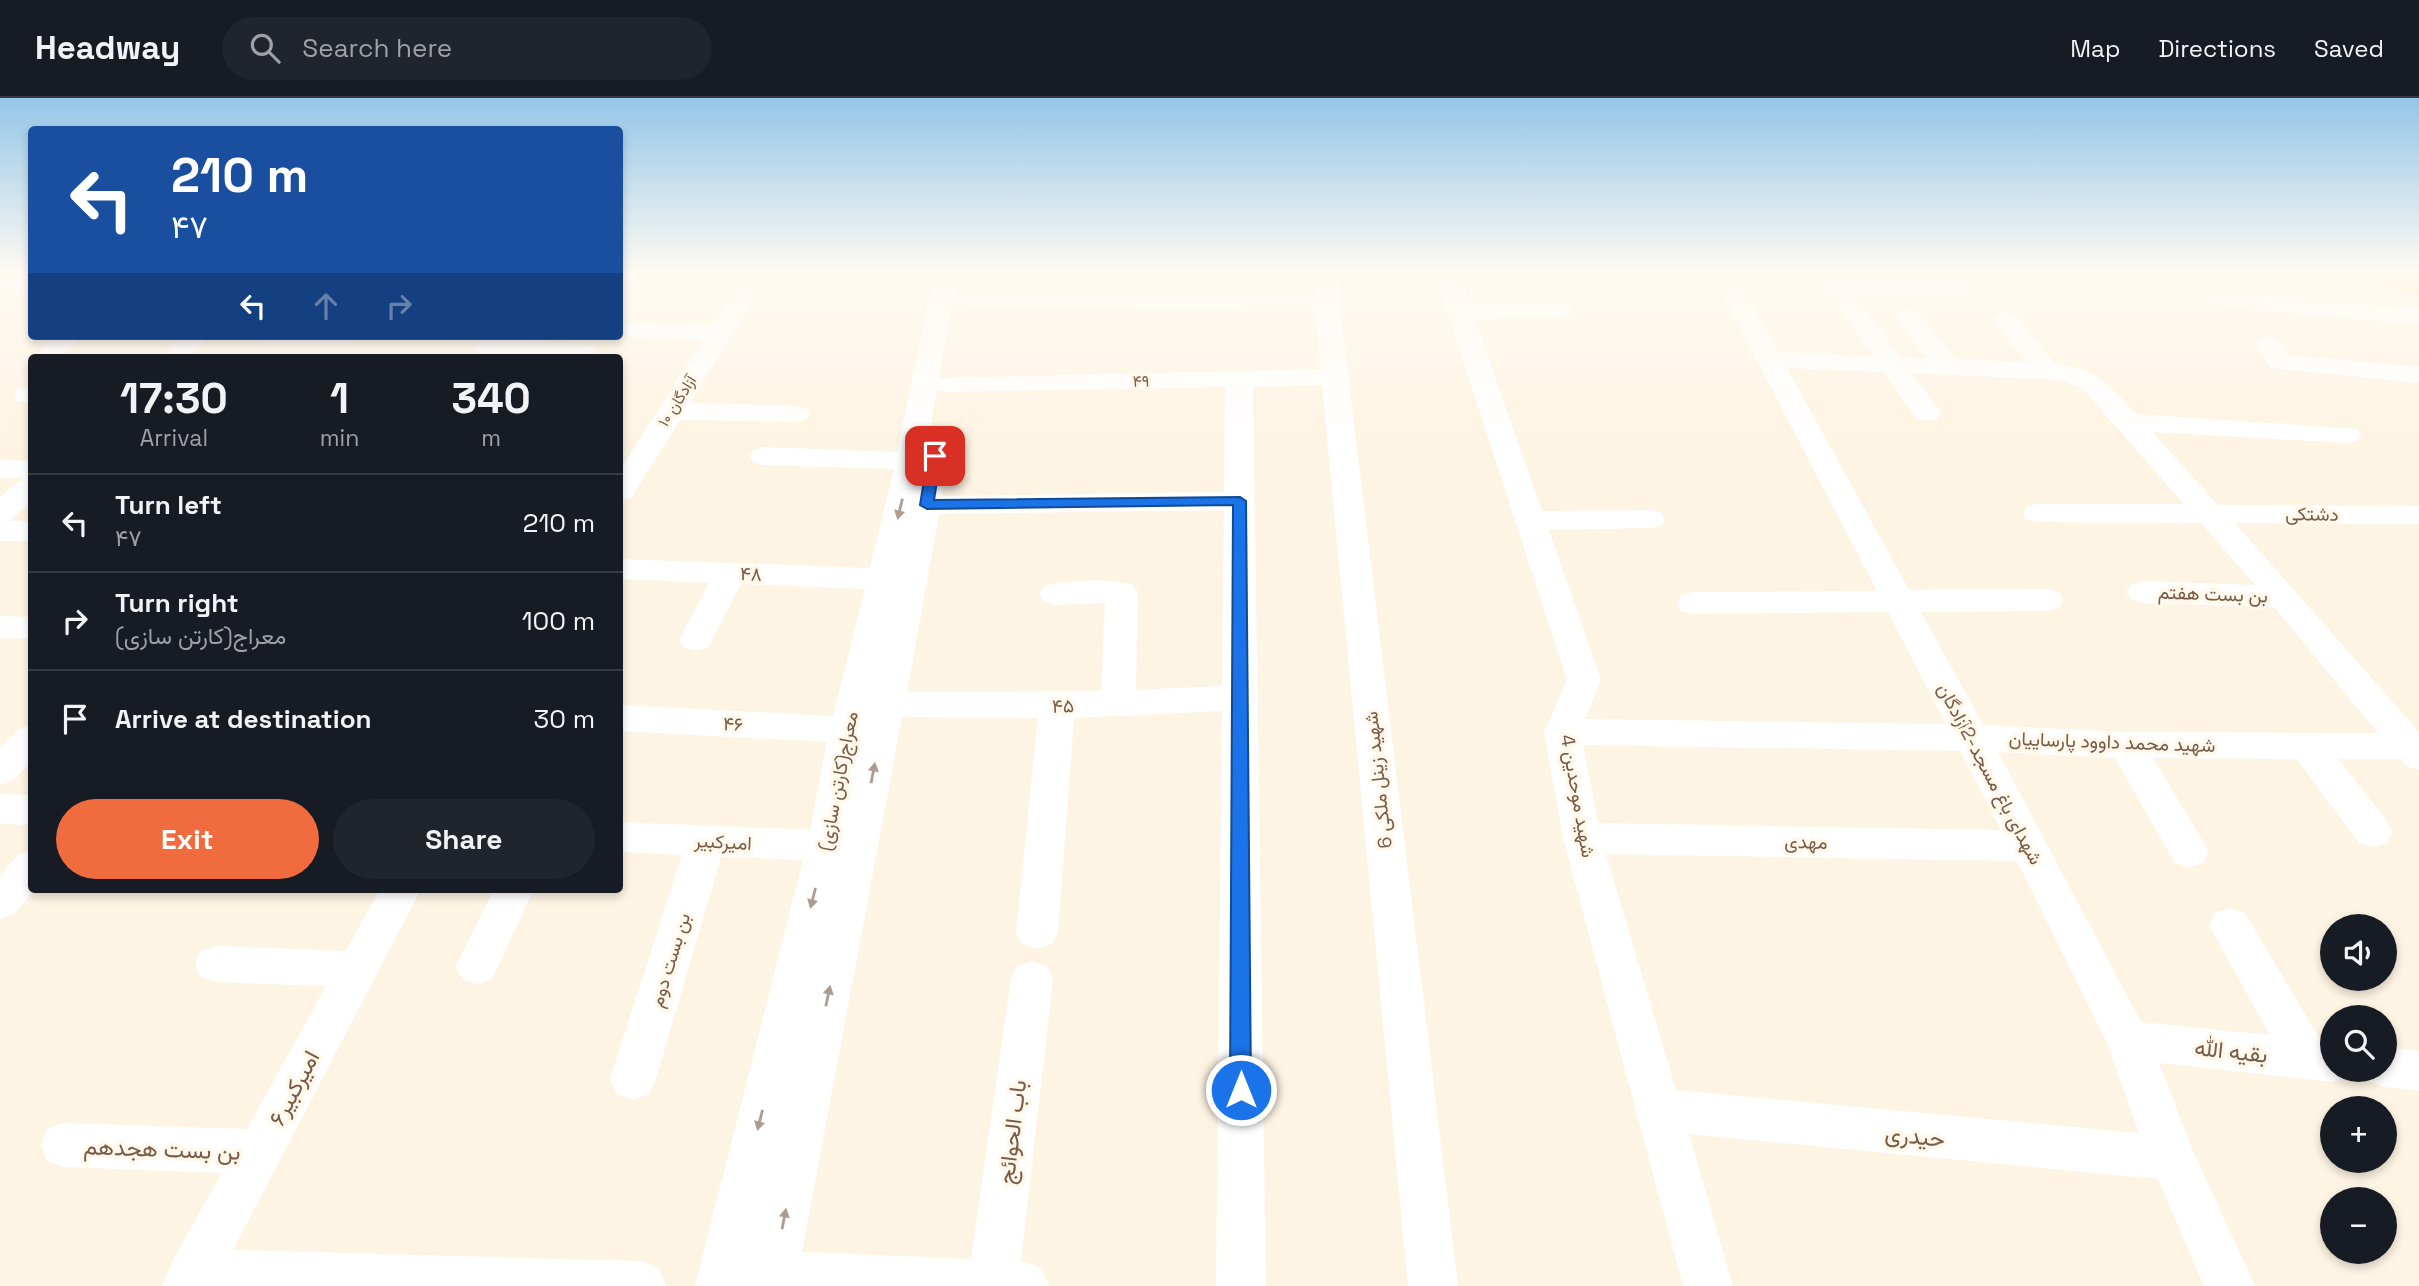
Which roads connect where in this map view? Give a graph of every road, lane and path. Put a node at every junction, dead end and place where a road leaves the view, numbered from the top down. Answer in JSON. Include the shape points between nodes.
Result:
{"nodes":[{"id":1,"x":721,"y":329,"type":"edge"},
{"id":2,"x":946,"y":329,"type":"edge"},
{"id":3,"x":953,"y":329,"type":"edge"},
{"id":4,"x":1330,"y":329,"type":"edge"},
{"id":5,"x":1466,"y":329,"type":"edge"},
{"id":6,"x":1753,"y":329,"type":"edge"},
{"id":7,"x":1868,"y":329,"type":"edge"},
{"id":8,"x":1919,"y":329,"type":"edge"},
{"id":9,"x":2014,"y":329,"type":"edge"},
{"id":10,"x":636,"y":330,"type":"dead end"},
{"id":11,"x":719,"y":333,"type":"junction"},
{"id":12,"x":65,"y":340,"type":"edge"},
{"id":13,"x":192,"y":340,"type":"edge"},
{"id":14,"x":488,"y":347,"type":"edge"},
{"id":15,"x":585,"y":352,"type":"dead end"},
{"id":16,"x":49,"y":354,"type":"edge"},
{"id":17,"x":176,"y":354,"type":"edge"},
{"id":18,"x":1769,"y":359,"type":"junction"},
{"id":19,"x":2279,"y":361,"type":"dead end"},
{"id":20,"x":1893,"y":364,"type":"junction"},
{"id":21,"x":1947,"y":366,"type":"junction"},
{"id":22,"x":2047,"y":371,"type":"junction"},
{"id":23,"x":2408,"y":374,"type":"edge"},
{"id":24,"x":1335,"y":377,"type":"junction"},
{"id":25,"x":1239,"y":379,"type":"junction"},
{"id":26,"x":947,"y":384,"type":"junction"},
{"id":27,"x":671,"y":411,"type":"junction"},
{"id":28,"x":1927,"y":413,"type":"dead end"},
{"id":29,"x":796,"y":414,"type":"dead end"},
{"id":30,"x":2130,"y":422,"type":"junction"},
{"id":31,"x":2347,"y":435,"type":"dead end"},
{"id":32,"x":763,"y":456,"type":"dead end"},
{"id":33,"x":910,"y":461,"type":"junction"},
{"id":34,"x":628,"y":465,"type":"edge"},
{"id":35,"x":0,"y":469,"type":"edge"},
{"id":36,"x":28,"y":470,"type":"edge"},
{"id":37,"x":623,"y":482,"type":"edge"},
{"id":38,"x":28,"y":488,"type":"edge"},
{"id":39,"x":1240,"y":501,"type":"junction"},
{"id":40,"x":927,"y":505,"type":"junction"},
{"id":41,"x":2206,"y":512,"type":"junction"},
{"id":42,"x":0,"y":513,"type":"edge"},
{"id":43,"x":2038,"y":513,"type":"dead end"},
{"id":44,"x":2419,"y":515,"type":"edge"},
{"id":45,"x":1650,"y":519,"type":"dead end"},
{"id":46,"x":1531,"y":521,"type":"junction"},
{"id":47,"x":0,"y":531,"type":"edge"},
{"id":48,"x":28,"y":531,"type":"edge"},
{"id":49,"x":623,"y":569,"type":"edge"},
{"id":50,"x":730,"y":573,"type":"junction"},
{"id":51,"x":883,"y":579,"type":"junction"},
{"id":52,"x":2142,"y":592,"type":"dead end"},
{"id":53,"x":1055,"y":594,"type":"dead end"},
{"id":54,"x":2283,"y":597,"type":"junction"},
{"id":55,"x":2047,"y":600,"type":"dead end"},
{"id":56,"x":1693,"y":603,"type":"dead end"},
{"id":57,"x":1899,"y":603,"type":"junction"},
{"id":58,"x":0,"y":627,"type":"edge"},
{"id":59,"x":28,"y":628,"type":"edge"},
{"id":60,"x":696,"y":640,"type":"dead end"},
{"id":61,"x":1240,"y":698,"type":"junction"},
{"id":62,"x":886,"y":704,"type":"junction"},
{"id":63,"x":1118,"y":704,"type":"junction"},
{"id":64,"x":1057,"y":706,"type":"junction"},
{"id":65,"x":623,"y":718,"type":"edge"},
{"id":66,"x":847,"y":730,"type":"junction"},
{"id":67,"x":1562,"y":732,"type":"junction"},
{"id":68,"x":1970,"y":738,"type":"junction"},
{"id":69,"x":28,"y":742,"type":"edge"},
{"id":70,"x":2126,"y":745,"type":"junction"},
{"id":71,"x":2306,"y":745,"type":"junction"},
{"id":72,"x":2414,"y":751,"type":"edge"},
{"id":73,"x":0,"y":771,"type":"edge"},
{"id":74,"x":0,"y":809,"type":"edge"},
{"id":75,"x":28,"y":810,"type":"edge"},
{"id":76,"x":2373,"y":832,"type":"dead end"},
{"id":77,"x":623,"y":837,"type":"edge"},
{"id":78,"x":1582,"y":838,"type":"junction"},
{"id":79,"x":706,"y":841,"type":"junction"},
{"id":80,"x":2029,"y":846,"type":"junction"},
{"id":81,"x":842,"y":847,"type":"junction"},
{"id":82,"x":2189,"y":852,"type":"dead end"},
{"id":83,"x":28,"y":870,"type":"edge"},
{"id":84,"x":399,"y":893,"type":"edge"},
{"id":85,"x":512,"y":893,"type":"edge"},
{"id":86,"x":0,"y":902,"type":"edge"},
{"id":87,"x":2230,"y":925,"type":"dead end"},
{"id":88,"x":1037,"y":932,"type":"dead end"},
{"id":89,"x":216,"y":964,"type":"dead end"},
{"id":90,"x":477,"y":965,"type":"dead end"},
{"id":91,"x":358,"y":969,"type":"junction"},
{"id":92,"x":1032,"y":979,"type":"dead end"},
{"id":93,"x":2128,"y":1040,"type":"junction"},
{"id":94,"x":2320,"y":1061,"type":"edge"},
{"id":95,"x":2397,"y":1068,"type":"edge"},
{"id":96,"x":2419,"y":1071,"type":"edge"},
{"id":97,"x":633,"y":1079,"type":"dead end"},
{"id":98,"x":1659,"y":1110,"type":"junction"},
{"id":99,"x":64,"y":1145,"type":"dead end"},
{"id":100,"x":259,"y":1152,"type":"junction"},
{"id":101,"x":2172,"y":1158,"type":"junction"},
{"id":102,"x":190,"y":1280,"type":"edge"},
{"id":103,"x":771,"y":1281,"type":"edge"},
{"id":104,"x":1008,"y":1285,"type":"edge"},
{"id":105,"x":641,"y":1286,"type":"edge"},
{"id":106,"x":720,"y":1286,"type":"edge"},
{"id":107,"x":1241,"y":1286,"type":"edge"},
{"id":108,"x":1433,"y":1286,"type":"edge"},
{"id":109,"x":1708,"y":1286,"type":"edge"},
{"id":110,"x":2230,"y":1286,"type":"edge"}],
"edges":[{"from":1,"to":11,"type":"street","name":"۱۰ آزادگان"},
{"from":2,"to":33,"type":"street","name":"معراج(کارتن سازی)"},
{"from":3,"to":26,"type":"street","name":"معراج(کارتن سازی)"},
{"from":4,"to":24,"type":"street","name":"6 شهید زینل ملکی"},
{"from":5,"to":46,"type":"street","name":"4 شهید موحدین"},
{"from":6,"to":18,"type":"street","name":"شهدای‌ باغ مسجد-2آزادگان"},
{"from":7,"to":20,"type":"street"},
{"from":8,"to":21,"type":"street"},
{"from":9,"to":22,"type":"street"},
{"from":10,"to":11,"type":"street"},
{"from":11,"to":27,"type":"street","name":"۱۰ آزادگان"},
{"from":12,"to":16,"type":"street"},
{"from":13,"to":17,"type":"street"},
{"from":14,"to":15,"type":"street"},
{"from":18,"to":20,"type":"street","name":"شهید محمد داوود پارساییان"},
{"from":18,"to":57,"type":"street","name":"شهدای‌ باغ مسجد-2آزادگان"},
{"from":19,"to":23,"type":"street"},
{"from":20,"to":21,"type":"street","name":"شهید محمد داوود پارساییان"},
{"from":20,"to":28,"type":"street"},
{"from":21,"to":22,"type":"street","name":"شهید محمد داوود پارساییان"},
{"from":22,"to":30,"type":"street","name":"شهید محمد داوود پارساییان","via":[[2092,382]]},
{"from":24,"to":25,"type":"street","name":"۴۹"},
{"from":24,"to":108,"type":"street","name":"6 شهید زینل ملکی"},
{"from":25,"to":26,"type":"street","name":"۴۹"},
{"from":25,"to":39,"type":"street"},
{"from":26,"to":40,"type":"street","name":"معراج(کارتن سازی)"},
{"from":27,"to":29,"type":"street"},
{"from":27,"to":34,"type":"street","name":"۱۰ آزادگان"},
{"from":30,"to":31,"type":"street"},
{"from":30,"to":41,"type":"street","name":"شهید محمد داوود پارساییان"},
{"from":32,"to":33,"type":"street"},
{"from":33,"to":51,"type":"street","name":"معراج(کارتن سازی)","one_way":true},
{"from":34,"to":37,"type":"street","name":"۱۰ آزادگان"},
{"from":35,"to":36,"type":"street"},
{"from":38,"to":42,"type":"street"},
{"from":39,"to":40,"type":"street"},
{"from":39,"to":61,"type":"street"},
{"from":40,"to":62,"type":"street","name":"معراج(کارتن سازی)"},
{"from":41,"to":43,"type":"street","name":"دشتکی"},
{"from":41,"to":44,"type":"street","name":"دشتکی"},
{"from":41,"to":54,"type":"street","name":"شهید محمد داوود پارساییان"},
{"from":45,"to":46,"type":"street"},
{"from":46,"to":67,"type":"street","name":"4 شهید موحدین","via":[[1584,680]]},
{"from":47,"to":48,"type":"street"},
{"from":49,"to":50,"type":"street","name":"۴۸"},
{"from":50,"to":51,"type":"street","name":"۴۸"},
{"from":50,"to":60,"type":"street"},
{"from":51,"to":66,"type":"street","name":"معراج(کارتن سازی)"},
{"from":52,"to":54,"type":"street","name":"بن بست هفتم"},
{"from":53,"to":63,"type":"street","via":[[1122,592]]},
{"from":54,"to":72,"type":"street","name":"شهید محمد داوود پارساییان"},
{"from":55,"to":57,"type":"street"},
{"from":56,"to":57,"type":"street"},
{"from":57,"to":68,"type":"street","name":"شهدای‌ باغ مسجد-2آزادگان"},
{"from":58,"to":59,"type":"street"},
{"from":61,"to":63,"type":"street","name":"۴۵"},
{"from":61,"to":107,"type":"street"},
{"from":62,"to":64,"type":"street","name":"۴۵"},
{"from":81,"to":62,"type":"street","name":"معراج(کارتن سازی)","one_way":true},
{"from":63,"to":64,"type":"street","name":"۴۵"},
{"from":64,"to":88,"type":"street"},
{"from":65,"to":66,"type":"street","name":"۴۶"},
{"from":66,"to":81,"type":"street","name":"معراج(کارتن سازی)"},
{"from":67,"to":68,"type":"street","name":"شهید محمد داوود پارساییان"},
{"from":67,"to":78,"type":"street","name":"4 شهید موحدین"},
{"from":68,"to":70,"type":"street","name":"شهید محمد داوود پارساییان"},
{"from":68,"to":80,"type":"street","name":"شهدای‌ باغ مسجد-2آزادگان"},
{"from":69,"to":73,"type":"street"},
{"from":70,"to":71,"type":"street","name":"شهید محمد داوود پارساییان"},
{"from":70,"to":82,"type":"street"},
{"from":71,"to":72,"type":"street","name":"شهید محمد داوود پارساییان"},
{"from":71,"to":76,"type":"street"},
{"from":74,"to":75,"type":"street"},
{"from":77,"to":79,"type":"street","name":"امیرکبیر"},
{"from":78,"to":80,"type":"street","name":"مهدی"},
{"from":78,"to":98,"type":"street","name":"4 شهید موحدین"},
{"from":79,"to":81,"type":"street","name":"امیرکبیر"},
{"from":79,"to":97,"type":"street","name":"بن بست دوم"},
{"from":80,"to":93,"type":"street","name":"شهدای‌ باغ مسجد-2آزادگان"},
{"from":103,"to":81,"type":"street","name":"معراج(کارتن سازی)","one_way":true},
{"from":81,"to":106,"type":"street","name":"معراج(کارتن سازی)","one_way":true},
{"from":83,"to":86,"type":"street"},
{"from":84,"to":91,"type":"street","name":"امیرکبیر۶"},
{"from":85,"to":90,"type":"street"},
{"from":87,"to":94,"type":"street"},
{"from":89,"to":91,"type":"street"},
{"from":91,"to":100,"type":"street","name":"امیرکبیر۶"},
{"from":92,"to":104,"type":"street","name":"باب الحوائج"},
{"from":93,"to":94,"type":"street","name":"بقیه الله"},
{"from":93,"to":101,"type":"street","name":"شهدای‌ باغ مسجد-2آزادگان"},
{"from":95,"to":96,"type":"street"},
{"from":98,"to":101,"type":"street","name":"حیدری"},
{"from":98,"to":109,"type":"street","name":"4 شهید موحدین"},
{"from":99,"to":100,"type":"street","name":"بن بست هجدهم"},
{"from":100,"to":102,"type":"street","name":"امیرکبیر۶"},
{"from":101,"to":110,"type":"street","name":"شهدای‌ باغ مسجد-2آزادگان"},
{"from":102,"to":105,"type":"street"},
{"from":103,"to":104,"type":"street"}]}
